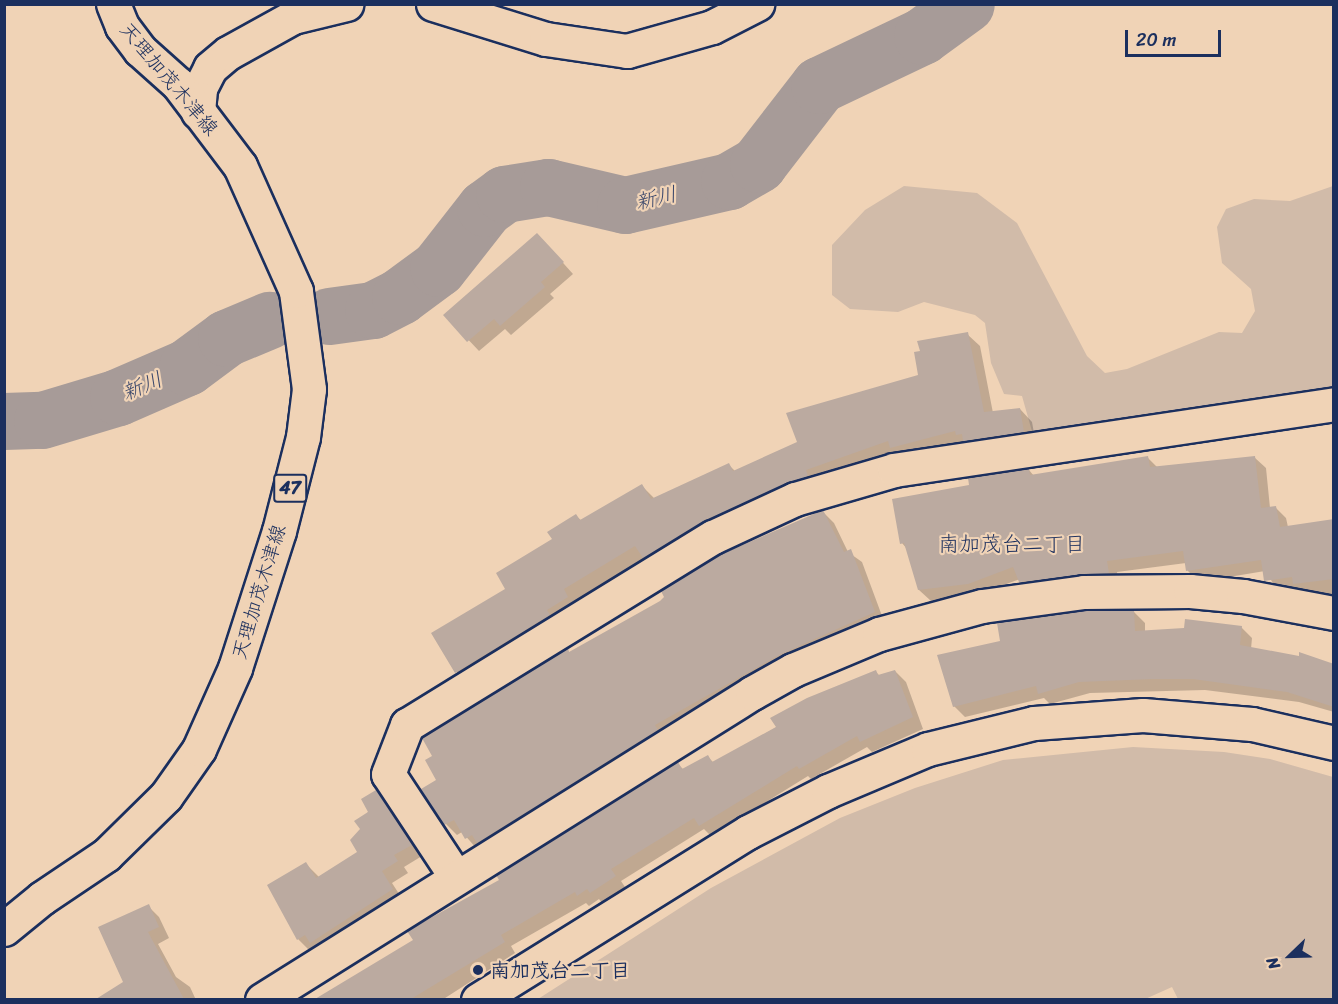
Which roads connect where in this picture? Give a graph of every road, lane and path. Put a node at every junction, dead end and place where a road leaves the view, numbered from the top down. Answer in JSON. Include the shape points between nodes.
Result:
{"nodes":[{"id":1,"x":113,"y":4,"type":"edge"},
{"id":2,"x":346,"y":4,"type":"edge"},
{"id":3,"x":433,"y":4,"type":"edge"},
{"id":4,"x":757,"y":4,"type":"edge"},
{"id":5,"x":198,"y":112,"type":"junction"},
{"id":6,"x":1334,"y":404,"type":"edge"},
{"id":7,"x":1334,"y":614,"type":"edge"},
{"id":8,"x":1334,"y":743,"type":"edge"},
{"id":9,"x":456,"y":877,"type":"junction"},
{"id":10,"x":4,"y":929,"type":"edge"},
{"id":11,"x":262,"y":999,"type":"edge"},
{"id":12,"x":478,"y":999,"type":"edge"}],
"edges":[{"from":1,"to":5,"type":"street","name":"天理加茂木津線","number":"47","via":[[122,26],[140,50],[178,84]]},
{"from":2,"to":5,"type":"street","via":[[293,17],[228,53],[210,68],[200,88]]},
{"from":3,"to":4,"type":"street","via":[[546,39],[627,51],[712,27]]},
{"from":5,"to":10,"type":"street","name":"天理加茂木津線","number":"47","via":[[240,166],[296,291],[309,389],[303,437],[279,531],[235,668],[199,749],[166,796],[106,855]]},
{"from":6,"to":9,"type":"street","via":[[894,470],[795,499],[713,537],[407,725],[388,774]]},
{"from":7,"to":9,"type":"street","via":[[1243,596],[1126,590],[1002,603],[889,630],[835,651],[752,693]]},
{"from":8,"to":12,"type":"street","via":[[1252,724],[1143,715],[1034,723],[928,749],[857,777],[748,832]]},
{"from":9,"to":11,"type":"street"}]}
